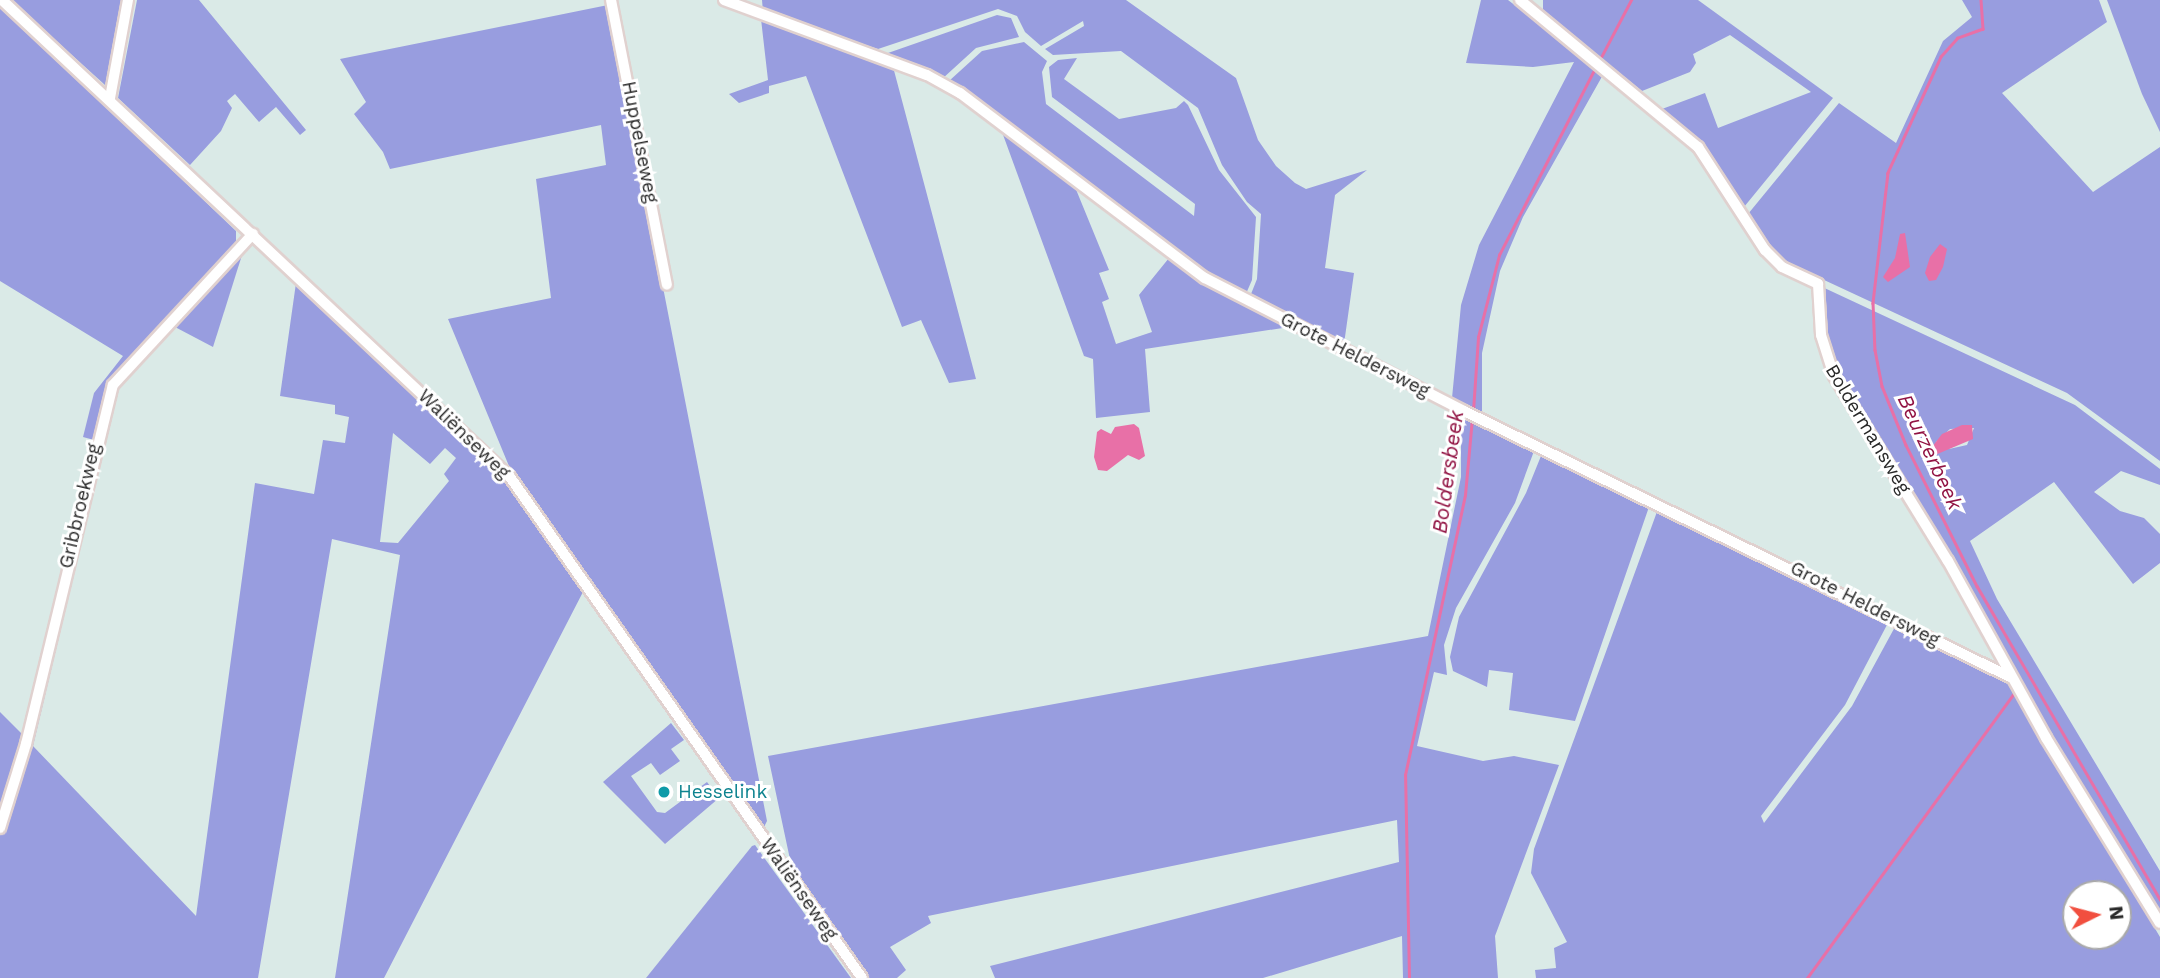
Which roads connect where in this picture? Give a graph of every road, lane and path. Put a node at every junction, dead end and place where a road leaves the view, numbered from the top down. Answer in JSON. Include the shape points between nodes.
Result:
{"nodes":[{"id":1,"x":2,"y":0,"type":"edge"},
{"id":2,"x":128,"y":0,"type":"edge"},
{"id":3,"x":611,"y":0,"type":"edge"},
{"id":4,"x":724,"y":0,"type":"edge"},
{"id":5,"x":1520,"y":0,"type":"edge"},
{"id":6,"x":110,"y":98,"type":"junction"},
{"id":7,"x":253,"y":234,"type":"junction"},
{"id":8,"x":667,"y":285,"type":"dead end"},
{"id":9,"x":2010,"y":677,"type":"junction"},
{"id":10,"x":0,"y":828,"type":"edge"},
{"id":11,"x":2160,"y":923,"type":"edge"},
{"id":12,"x":862,"y":978,"type":"edge"}],
"edges":[{"from":1,"to":6,"type":"street","name":"Waliënseweg"},
{"from":2,"to":6,"type":"street"},
{"from":3,"to":8,"type":"street","name":"Huppelseweg"},
{"from":4,"to":9,"type":"street","name":"Grote Heldersweg","via":[[889,57],[949,87],[1205,278],[1466,412]]},
{"from":5,"to":9,"type":"street","name":"Boldermansweg","via":[[1698,147],[1765,250],[1782,267],[1818,284],[1821,335],[1834,376],[1948,561]]},
{"from":6,"to":7,"type":"street","name":"Waliënseweg"},
{"from":7,"to":10,"type":"street","name":"Gribbroekweg","via":[[113,385],[26,744]]},
{"from":7,"to":12,"type":"street","name":"Waliënseweg","via":[[510,477]]},
{"from":9,"to":11,"type":"street","name":"Boldermansweg"}]}
